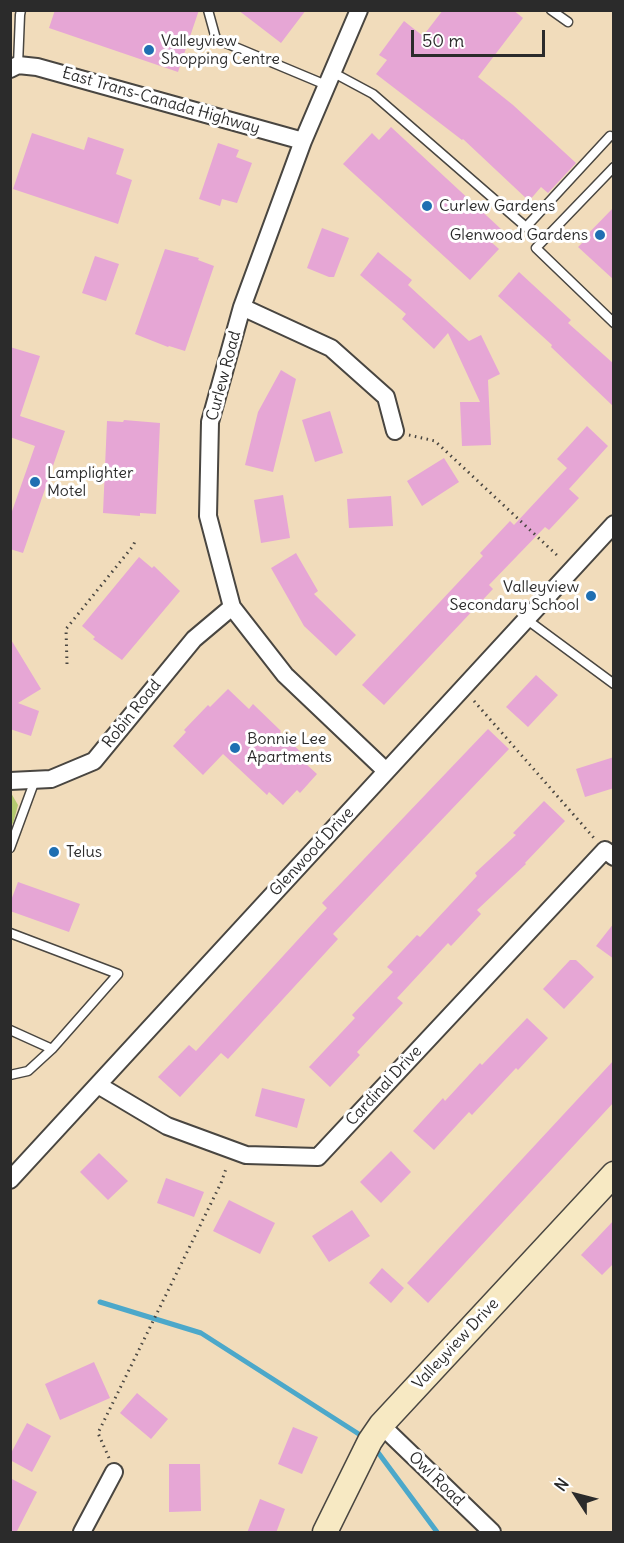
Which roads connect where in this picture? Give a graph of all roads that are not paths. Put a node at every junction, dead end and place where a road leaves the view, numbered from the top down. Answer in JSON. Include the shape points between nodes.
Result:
{"nodes":[{"id":1,"x":21,"y":10,"type":"edge"},
{"id":2,"x":208,"y":10,"type":"edge"},
{"id":3,"x":359,"y":10,"type":"edge"},
{"id":4,"x":551,"y":10,"type":"edge"},
{"id":5,"x":568,"y":22,"type":"dead end"},
{"id":6,"x":14,"y":67,"type":"edge"},
{"id":7,"x":329,"y":78,"type":"junction"},
{"id":8,"x":610,"y":136,"type":"dead end"},
{"id":9,"x":303,"y":141,"type":"junction"},
{"id":10,"x":614,"y":167,"type":"edge"},
{"id":11,"x":243,"y":307,"type":"junction"},
{"id":12,"x":614,"y":323,"type":"edge"},
{"id":13,"x":395,"y":431,"type":"road end"},
{"id":14,"x":614,"y":524,"type":"edge"},
{"id":15,"x":232,"y":607,"type":"junction"},
{"id":16,"x":526,"y":619,"type":"junction"},
{"id":17,"x":614,"y":684,"type":"edge"},
{"id":18,"x":386,"y":771,"type":"junction"},
{"id":19,"x":35,"y":780,"type":"junction"},
{"id":20,"x":10,"y":781,"type":"edge"},
{"id":21,"x":10,"y":848,"type":"edge"},
{"id":22,"x":609,"y":854,"type":"edge"},
{"id":23,"x":10,"y":933,"type":"edge"},
{"id":24,"x":10,"y":1030,"type":"edge"},
{"id":25,"x":52,"y":1049,"type":"junction"},
{"id":26,"x":10,"y":1075,"type":"edge"},
{"id":27,"x":98,"y":1085,"type":"junction"},
{"id":28,"x":614,"y":1174,"type":"edge"},
{"id":29,"x":10,"y":1180,"type":"edge"},
{"id":30,"x":381,"y":1425,"type":"junction"},
{"id":31,"x":114,"y":1472,"type":"road end"},
{"id":32,"x":82,"y":1533,"type":"edge"},
{"id":33,"x":325,"y":1533,"type":"edge"},
{"id":34,"x":492,"y":1533,"type":"edge"}],
"edges":[{"from":1,"to":6,"type":"lane"},
{"from":2,"to":7,"type":"lane","via":[[216,39]]},
{"from":3,"to":7,"type":"street","name":"Curlew Road"},
{"from":4,"to":5,"type":"lane"},
{"from":6,"to":9,"type":"street","name":"East Trans-Canada Highway","via":[[37,67]]},
{"from":7,"to":8,"type":"lane","via":[[373,94],[526,227]]},
{"from":7,"to":9,"type":"street","name":"Curlew Road"},
{"from":9,"to":11,"type":"street","name":"Curlew Road"},
{"from":10,"to":12,"type":"lane","via":[[536,248]]},
{"from":11,"to":13,"type":"street","via":[[331,348],[386,397]]},
{"from":11,"to":15,"type":"street","name":"Curlew Road","via":[[210,422],[208,516]]},
{"from":14,"to":16,"type":"street","name":"Glenwood Drive"},
{"from":15,"to":18,"type":"street","name":"Curlew Road","via":[[285,675]]},
{"from":15,"to":19,"type":"street","name":"Robin Road","via":[[194,639],[94,761],[51,779]]},
{"from":16,"to":17,"type":"lane"},
{"from":16,"to":18,"type":"street","name":"Glenwood Drive"},
{"from":18,"to":27,"type":"street","name":"Glenwood Drive"},
{"from":19,"to":20,"type":"street","name":"Robin Road"},
{"from":19,"to":21,"type":"lane"},
{"from":22,"to":27,"type":"street","name":"Cardinal Drive","via":[[318,1157],[246,1155],[168,1126]]},
{"from":23,"to":25,"type":"lane","via":[[118,974]]},
{"from":24,"to":25,"type":"lane"},
{"from":25,"to":26,"type":"lane","via":[[28,1071]]},
{"from":27,"to":29,"type":"street","name":"Glenwood Drive"},
{"from":28,"to":30,"type":"street","name":"Valleyview Drive"},
{"from":30,"to":33,"type":"street","name":"Valleyview Drive"},
{"from":30,"to":34,"type":"street","name":"Owl Road"},
{"from":31,"to":32,"type":"street"}]}
